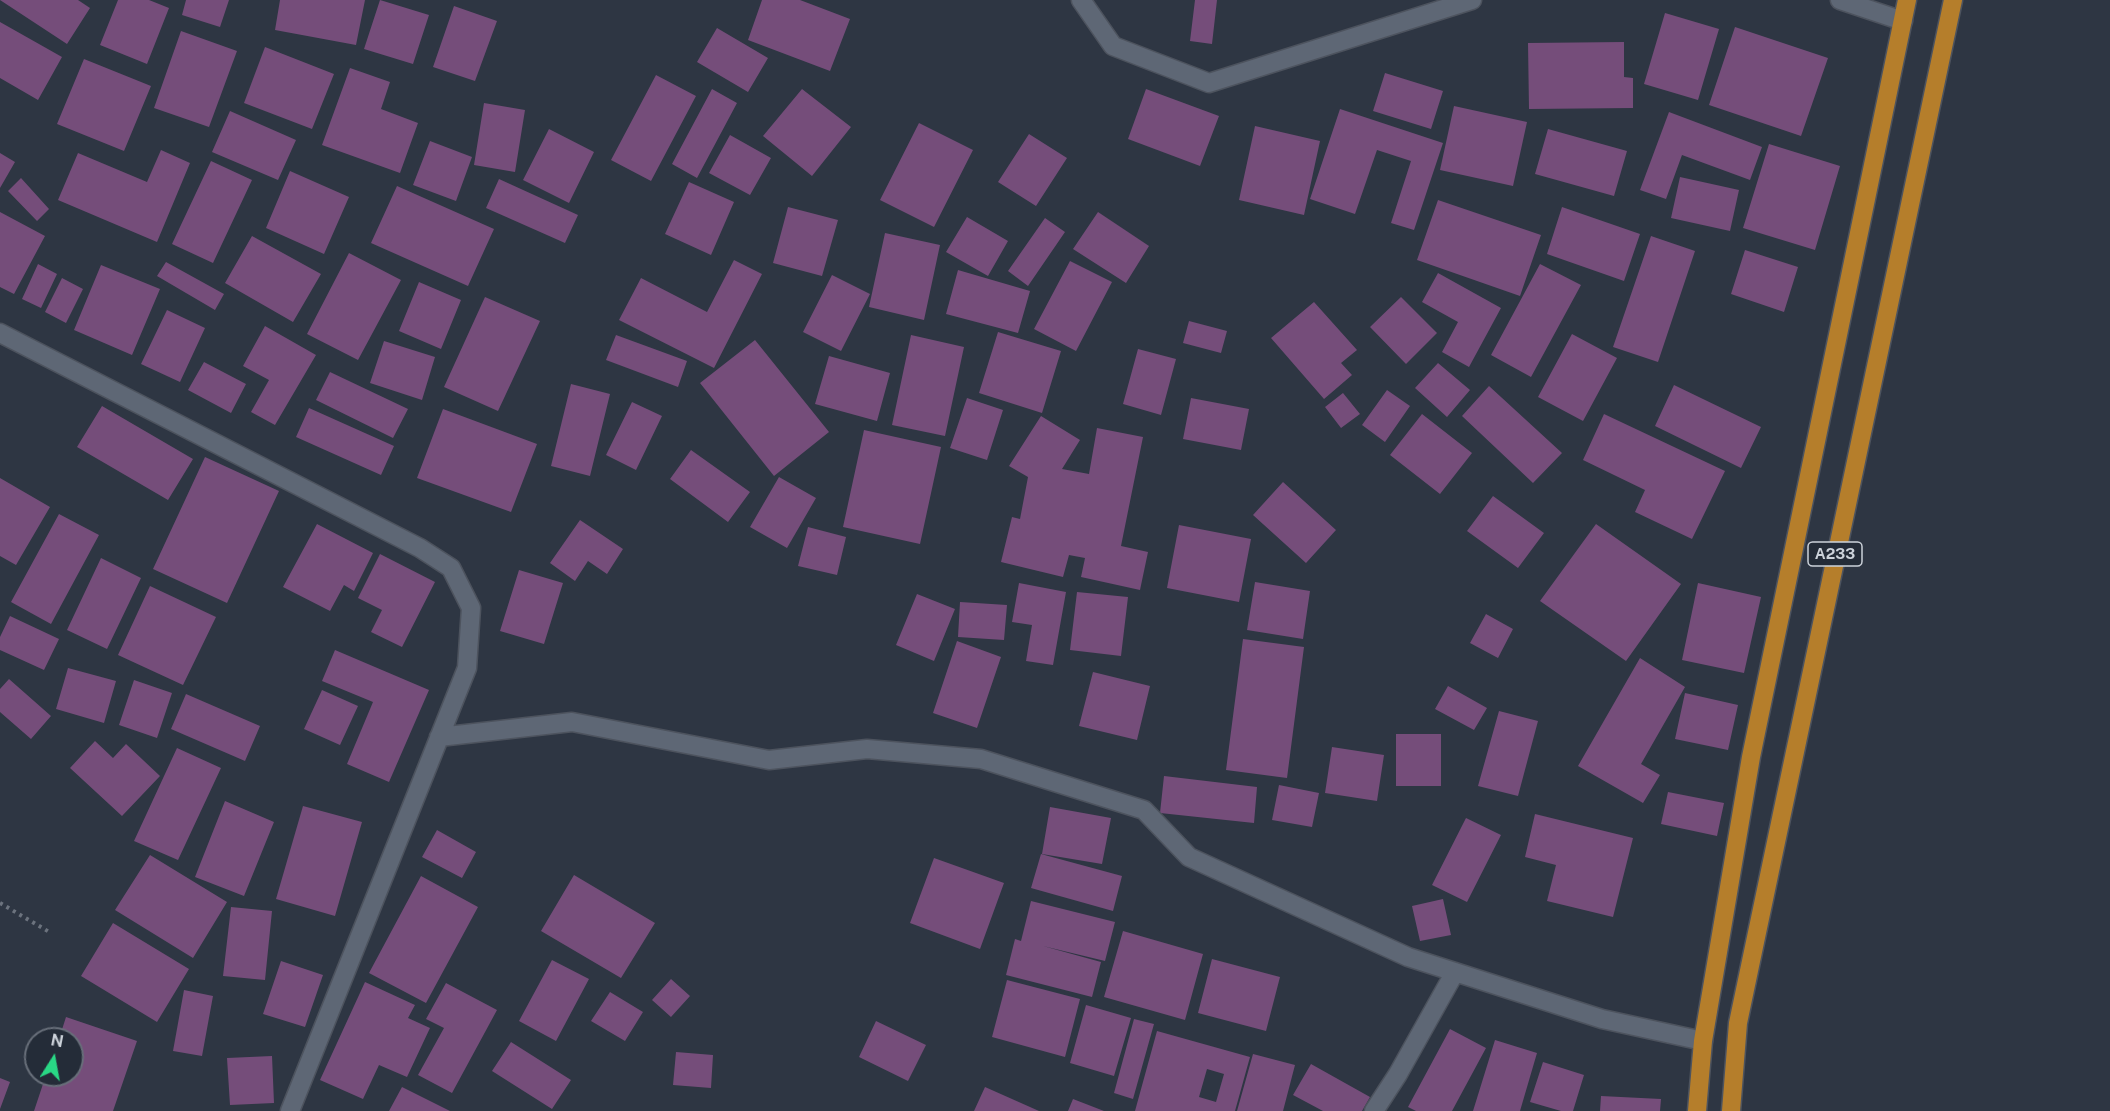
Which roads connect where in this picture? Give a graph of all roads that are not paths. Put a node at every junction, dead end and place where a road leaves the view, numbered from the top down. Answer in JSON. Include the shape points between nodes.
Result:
{"nodes":[{"id":1,"x":1082,"y":0,"type":"edge"},
{"id":2,"x":1472,"y":0,"type":"edge"},
{"id":3,"x":1840,"y":0,"type":"edge"},
{"id":4,"x":1907,"y":0,"type":"edge"},
{"id":5,"x":1953,"y":0,"type":"edge"},
{"id":6,"x":1903,"y":21,"type":"junction"},
{"id":7,"x":0,"y":333,"type":"edge"},
{"id":8,"x":439,"y":737,"type":"junction"},
{"id":9,"x":1455,"y":972,"type":"junction"},
{"id":10,"x":1704,"y":1041,"type":"junction"},
{"id":11,"x":290,"y":1111,"type":"edge"},
{"id":12,"x":1374,"y":1111,"type":"edge"},
{"id":13,"x":1697,"y":1111,"type":"edge"},
{"id":14,"x":1731,"y":1111,"type":"edge"}],
"edges":[{"from":1,"to":2,"type":"street","via":[[1113,46],[1209,83]]},
{"from":3,"to":6,"type":"street"},
{"from":4,"to":6,"type":"highway","number":"A233"},
{"from":5,"to":14,"type":"highway","number":"A233","via":[[1738,1023]]},
{"from":6,"to":10,"type":"highway","number":"A233","via":[[1751,757]]},
{"from":7,"to":8,"type":"street","via":[[452,568],[471,608],[467,668]]},
{"from":8,"to":9,"type":"street","via":[[572,722],[769,760],[867,750],[981,759],[1144,810],[1190,857],[1408,957]]},
{"from":8,"to":11,"type":"street"},
{"from":9,"to":10,"type":"street","via":[[1602,1019]]},
{"from":9,"to":12,"type":"street"},
{"from":10,"to":13,"type":"highway","number":"A233"}]}
